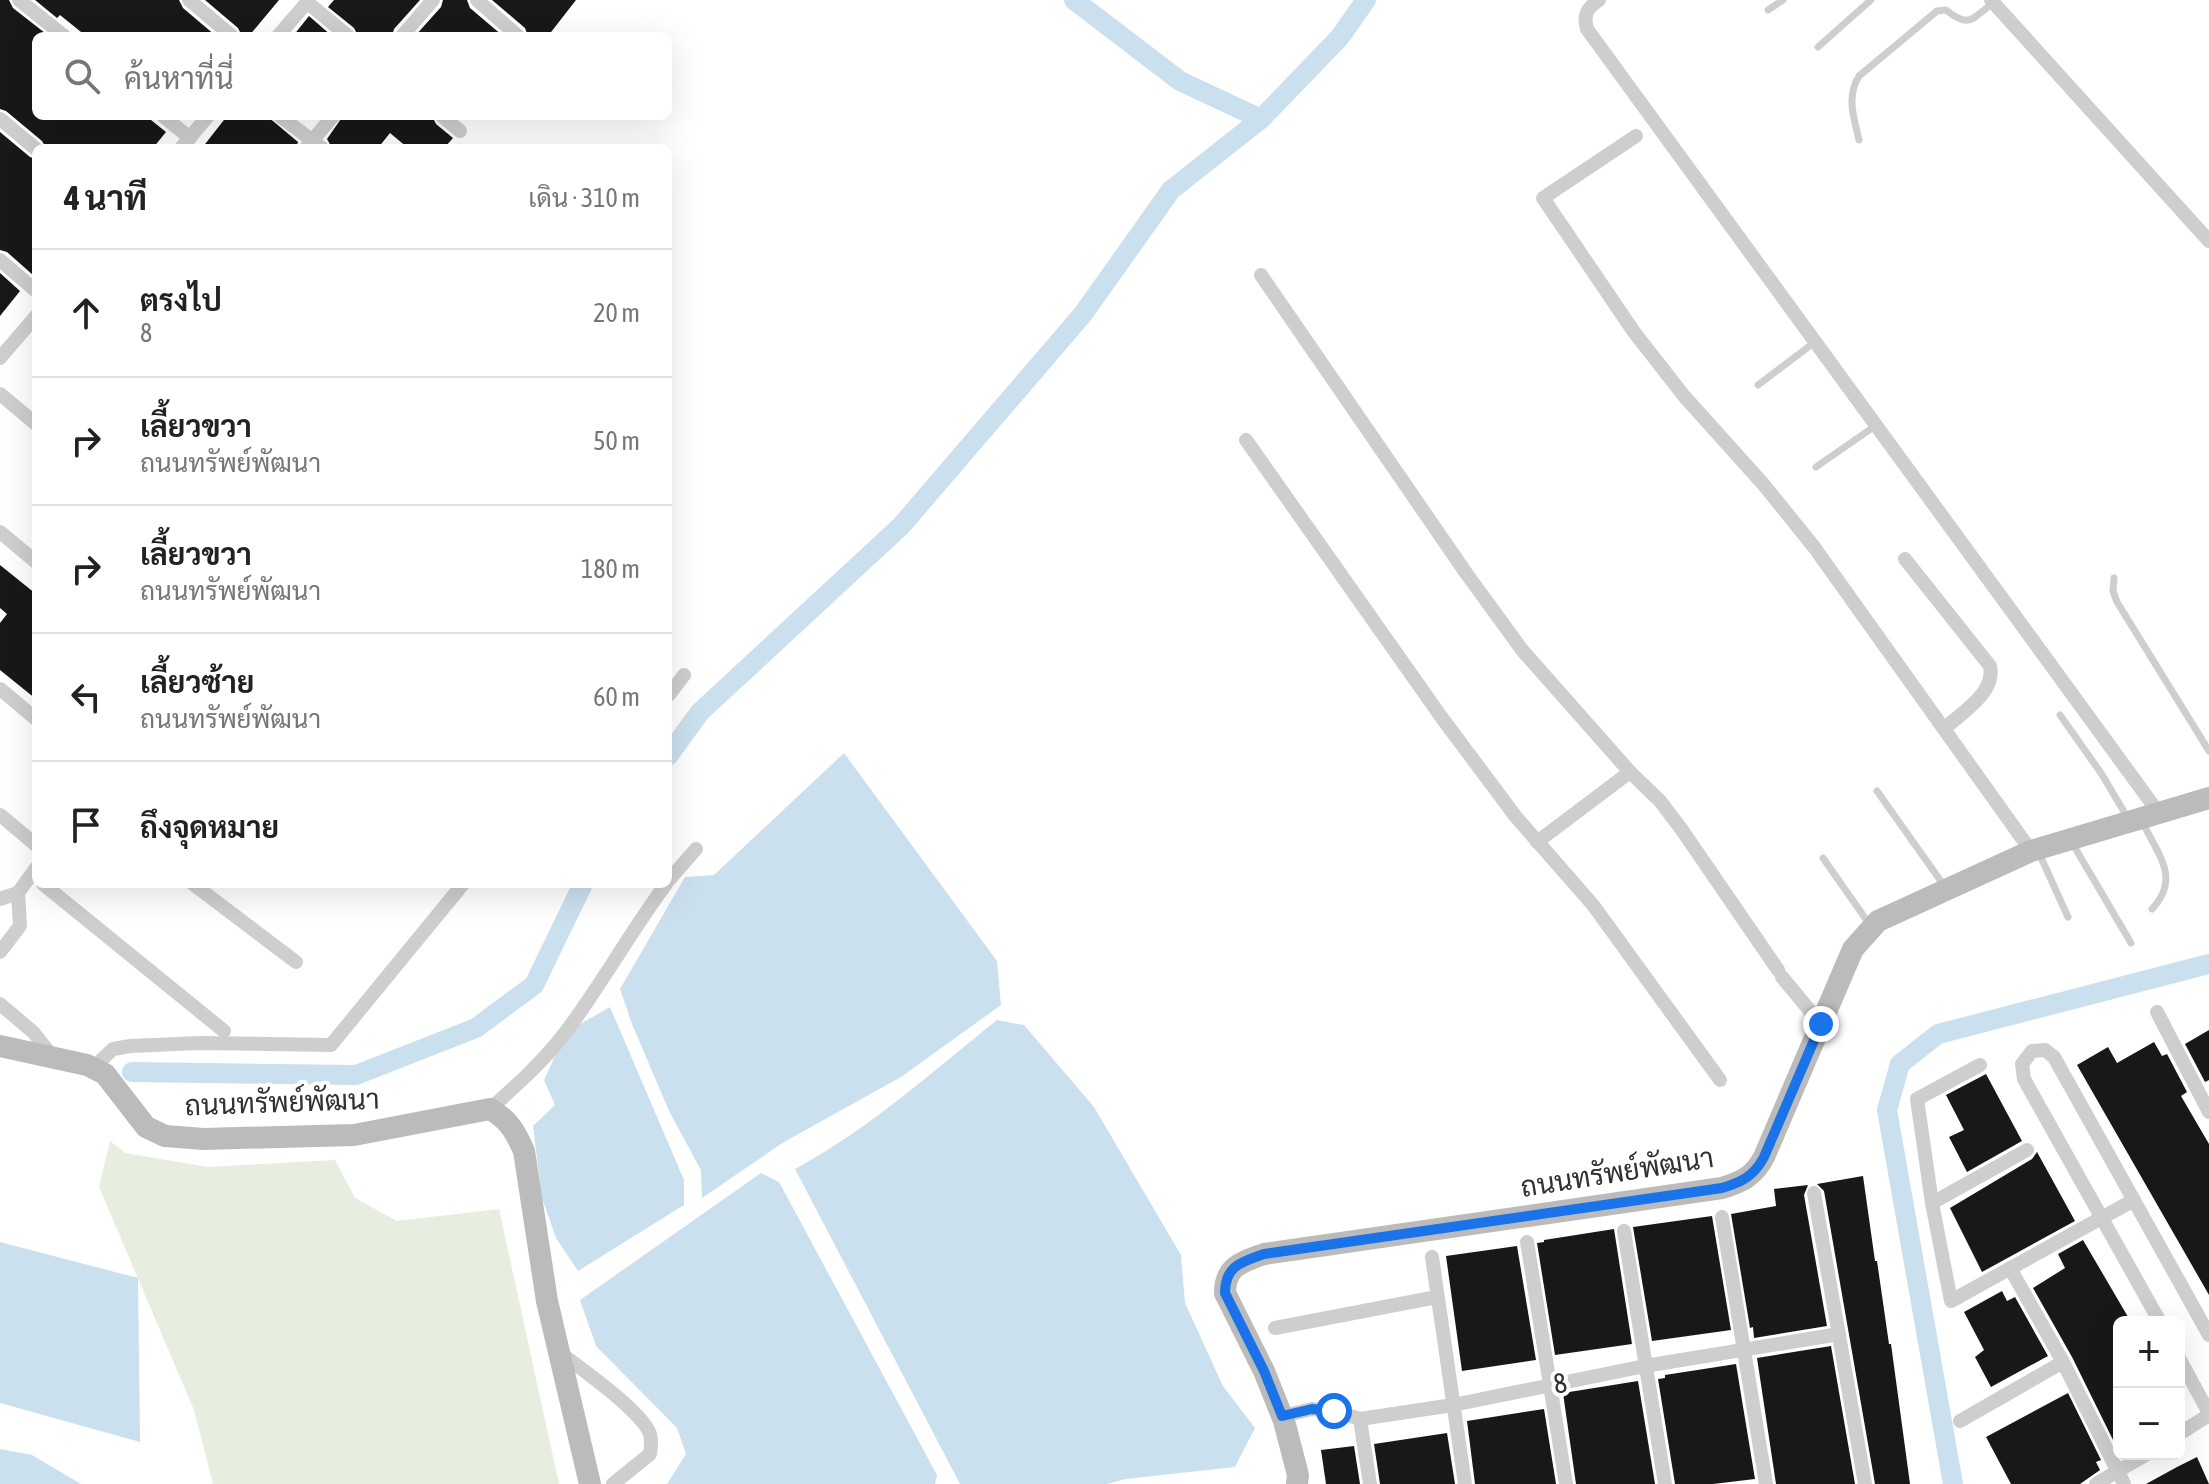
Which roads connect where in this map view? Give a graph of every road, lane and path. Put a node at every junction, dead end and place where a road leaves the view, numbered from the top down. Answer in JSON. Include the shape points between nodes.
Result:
{"nodes":[{"id":1,"x":19,"y":0,"type":"edge"},
{"id":2,"x":189,"y":0,"type":"edge"},
{"id":3,"x":433,"y":0,"type":"edge"},
{"id":4,"x":477,"y":0,"type":"edge"},
{"id":5,"x":1599,"y":0,"type":"edge"},
{"id":6,"x":1783,"y":0,"type":"edge"},
{"id":7,"x":1871,"y":0,"type":"edge"},
{"id":8,"x":308,"y":1,"type":"edge"},
{"id":9,"x":1992,"y":1,"type":"edge"},
{"id":10,"x":1768,"y":10,"type":"dead end"},
{"id":11,"x":59,"y":32,"type":"edge"},
{"id":12,"x":227,"y":32,"type":"edge"},
{"id":13,"x":281,"y":32,"type":"edge"},
{"id":14,"x":343,"y":32,"type":"edge"},
{"id":15,"x":405,"y":32,"type":"edge"},
{"id":16,"x":513,"y":32,"type":"edge"},
{"id":17,"x":1818,"y":47,"type":"dead end"},
{"id":18,"x":0,"y":119,"type":"edge"},
{"id":19,"x":166,"y":120,"type":"edge"},
{"id":20,"x":205,"y":120,"type":"edge"},
{"id":21,"x":284,"y":120,"type":"edge"},
{"id":22,"x":330,"y":120,"type":"edge"},
{"id":23,"x":447,"y":120,"type":"edge"},
{"id":24,"x":460,"y":131,"type":"dead end"},
{"id":25,"x":1636,"y":136,"type":"dead end"},
{"id":26,"x":1859,"y":140,"type":"dead end"},
{"id":27,"x":185,"y":143,"type":"edge"},
{"id":28,"x":311,"y":144,"type":"edge"},
{"id":29,"x":314,"y":144,"type":"edge"},
{"id":30,"x":32,"y":146,"type":"edge"},
{"id":31,"x":2209,"y":241,"type":"edge"},
{"id":32,"x":0,"y":260,"type":"edge"},
{"id":33,"x":1261,"y":275,"type":"dead end"},
{"id":34,"x":32,"y":288,"type":"edge"},
{"id":35,"x":32,"y":324,"type":"edge"},
{"id":36,"x":1817,"y":341,"type":"junction"},
{"id":37,"x":0,"y":358,"type":"edge"},
{"id":38,"x":1758,"y":385,"type":"dead end"},
{"id":39,"x":0,"y":394,"type":"edge"},
{"id":40,"x":32,"y":421,"type":"edge"},
{"id":41,"x":1877,"y":424,"type":"junction"},
{"id":42,"x":1246,"y":440,"type":"dead end"},
{"id":43,"x":1816,"y":467,"type":"dead end"},
{"id":44,"x":0,"y":532,"type":"edge"},
{"id":45,"x":32,"y":559,"type":"edge"},
{"id":46,"x":1905,"y":559,"type":"dead end"},
{"id":47,"x":2114,"y":578,"type":"dead end"},
{"id":48,"x":684,"y":675,"type":"dead end"},
{"id":49,"x":0,"y":689,"type":"edge"},
{"id":50,"x":672,"y":691,"type":"edge"},
{"id":51,"x":2060,"y":715,"type":"dead end"},
{"id":52,"x":32,"y":716,"type":"edge"},
{"id":53,"x":1944,"y":729,"type":"junction"},
{"id":54,"x":2209,"y":751,"type":"edge"},
{"id":55,"x":1630,"y":772,"type":"junction"},
{"id":56,"x":1877,"y":791,"type":"dead end"},
{"id":57,"x":2209,"y":798,"type":"edge"},
{"id":58,"x":0,"y":815,"type":"edge"},
{"id":59,"x":2143,"y":817,"type":"junction"},
{"id":60,"x":2070,"y":839,"type":"junction"},
{"id":61,"x":32,"y":842,"type":"edge"},
{"id":62,"x":1537,"y":842,"type":"junction"},
{"id":63,"x":696,"y":849,"type":"dead end"},
{"id":64,"x":2034,"y":850,"type":"junction"},
{"id":65,"x":1823,"y":858,"type":"dead end"},
{"id":66,"x":672,"y":877,"type":"edge"},
{"id":67,"x":32,"y":880,"type":"edge"},
{"id":68,"x":51,"y":888,"type":"edge"},
{"id":69,"x":198,"y":888,"type":"edge"},
{"id":70,"x":460,"y":888,"type":"edge"},
{"id":71,"x":663,"y":888,"type":"edge"},
{"id":72,"x":1946,"y":889,"type":"junction"},
{"id":73,"x":18,"y":893,"type":"junction"},
{"id":74,"x":0,"y":899,"type":"edge"},
{"id":75,"x":2152,"y":909,"type":"dead end"},
{"id":76,"x":2068,"y":917,"type":"dead end"},
{"id":77,"x":1871,"y":927,"type":"junction"},
{"id":78,"x":2131,"y":943,"type":"dead end"},
{"id":79,"x":0,"y":952,"type":"edge"},
{"id":80,"x":296,"y":962,"type":"dead end"},
{"id":81,"x":0,"y":1004,"type":"edge"},
{"id":82,"x":2157,"y":1012,"type":"dead end"},
{"id":83,"x":1821,"y":1024,"type":"junction"},
{"id":84,"x":224,"y":1031,"type":"dead end"},
{"id":85,"x":4,"y":1048,"type":"edge"},
{"id":86,"x":53,"y":1058,"type":"junction"},
{"id":87,"x":1980,"y":1065,"type":"dead end"},
{"id":88,"x":93,"y":1068,"type":"junction"},
{"id":89,"x":1720,"y":1080,"type":"dead end"},
{"id":90,"x":490,"y":1109,"type":"junction"},
{"id":91,"x":2209,"y":1112,"type":"edge"},
{"id":92,"x":2027,"y":1150,"type":"dead end"},
{"id":93,"x":1814,"y":1193,"type":"dead end"},
{"id":94,"x":2134,"y":1200,"type":"junction"},
{"id":95,"x":1932,"y":1203,"type":"junction"},
{"id":96,"x":1722,"y":1217,"type":"dead end"},
{"id":97,"x":2103,"y":1217,"type":"junction"},
{"id":98,"x":1624,"y":1231,"type":"dead end"},
{"id":99,"x":1527,"y":1242,"type":"dead end"},
{"id":100,"x":1432,"y":1257,"type":"dead end"},
{"id":101,"x":2010,"y":1268,"type":"junction"},
{"id":102,"x":1437,"y":1297,"type":"junction"},
{"id":103,"x":2157,"y":1316,"type":"edge"},
{"id":104,"x":1275,"y":1328,"type":"dead end"},
{"id":105,"x":1839,"y":1334,"type":"junction"},
{"id":106,"x":2209,"y":1335,"type":"edge"},
{"id":107,"x":1744,"y":1349,"type":"junction"},
{"id":108,"x":559,"y":1352,"type":"junction"},
{"id":109,"x":2063,"y":1362,"type":"junction"},
{"id":110,"x":1645,"y":1366,"type":"junction"},
{"id":111,"x":2185,"y":1369,"type":"edge"},
{"id":112,"x":1551,"y":1384,"type":"junction"},
{"id":113,"x":1453,"y":1405,"type":"junction"},
{"id":114,"x":2209,"y":1414,"type":"edge"},
{"id":115,"x":1282,"y":1416,"type":"junction"},
{"id":116,"x":1360,"y":1419,"type":"junction"},
{"id":117,"x":1960,"y":1421,"type":"dead end"},
{"id":118,"x":2185,"y":1430,"type":"edge"},
{"id":119,"x":2140,"y":1460,"type":"edge"},
{"id":120,"x":2121,"y":1478,"type":"edge"},
{"id":121,"x":590,"y":1484,"type":"edge"},
{"id":122,"x":613,"y":1484,"type":"edge"},
{"id":123,"x":1297,"y":1484,"type":"edge"},
{"id":124,"x":1370,"y":1484,"type":"edge"},
{"id":125,"x":1465,"y":1484,"type":"edge"},
{"id":126,"x":1566,"y":1484,"type":"edge"},
{"id":127,"x":1665,"y":1484,"type":"edge"},
{"id":128,"x":1766,"y":1484,"type":"edge"},
{"id":129,"x":1865,"y":1484,"type":"edge"},
{"id":130,"x":2096,"y":1484,"type":"edge"}],
"edges":[{"from":1,"to":11,"type":"street"},
{"from":2,"to":12,"type":"street"},
{"from":3,"to":15,"type":"street"},
{"from":4,"to":16,"type":"street"},
{"from":5,"to":36,"type":"street","via":[[1584,18],[1587,29]]},
{"from":6,"to":10,"type":"lane"},
{"from":7,"to":17,"type":"lane"},
{"from":8,"to":13,"type":"street"},
{"from":8,"to":14,"type":"street"},
{"from":9,"to":26,"type":"lane","via":[[1968,22],[1937,11],[1859,76],[1851,89]]},
{"from":9,"to":31,"type":"street"},
{"from":18,"to":30,"type":"street"},
{"from":19,"to":27,"type":"street"},
{"from":20,"to":27,"type":"street"},
{"from":21,"to":28,"type":"street"},
{"from":22,"to":29,"type":"street"},
{"from":23,"to":24,"type":"street"},
{"from":25,"to":53,"type":"street","via":[[1543,198],[1634,332],[1814,547]]},
{"from":32,"to":34,"type":"street"},
{"from":33,"to":55,"type":"street","via":[[1522,650]]},
{"from":35,"to":37,"type":"street"},
{"from":36,"to":38,"type":"lane"},
{"from":36,"to":41,"type":"street"},
{"from":39,"to":40,"type":"street"},
{"from":41,"to":43,"type":"lane"},
{"from":41,"to":59,"type":"street"},
{"from":42,"to":62,"type":"street","via":[[1433,706]]},
{"from":44,"to":45,"type":"street"},
{"from":46,"to":53,"type":"street","via":[[1990,666],[1993,677]]},
{"from":47,"to":54,"type":"lane","via":[[2117,602]]},
{"from":48,"to":50,"type":"street"},
{"from":49,"to":52,"type":"street"},
{"from":51,"to":59,"type":"lane","via":[[2101,773]]},
{"from":53,"to":64,"type":"street"},
{"from":55,"to":62,"type":"street"},
{"from":55,"to":83,"type":"street","via":[[1682,830],[1780,974]]},
{"from":56,"to":72,"type":"lane"},
{"from":57,"to":59,"type":"street","name":"ถนนทรัพย์พัฒนา"},
{"from":58,"to":61,"type":"street"},
{"from":59,"to":60,"type":"street","name":"ถนนทรัพย์พัฒนา"},
{"from":59,"to":75,"type":"lane","via":[[2166,872],[2163,898]]},
{"from":60,"to":64,"type":"street","name":"ถนนทรัพย์พัฒนา"},
{"from":60,"to":78,"type":"lane"},
{"from":62,"to":89,"type":"street","via":[[1593,905]]},
{"from":63,"to":66,"type":"street"},
{"from":64,"to":72,"type":"street","name":"ถนนทรัพย์พัฒนา"},
{"from":64,"to":76,"type":"lane"},
{"from":65,"to":77,"type":"lane"},
{"from":67,"to":73,"type":"street"},
{"from":68,"to":84,"type":"street"},
{"from":69,"to":80,"type":"street"},
{"from":70,"to":88,"type":"street","via":[[331,1045],[130,1046],[113,1049]]},
{"from":71,"to":90,"type":"street","via":[[566,1032]]},
{"from":72,"to":77,"type":"street","name":"ถนนทรัพย์พัฒนา"},
{"from":73,"to":74,"type":"street"},
{"from":73,"to":79,"type":"street","via":[[20,926]]},
{"from":77,"to":83,"type":"street","name":"ถนนทรัพย์พัฒนา","via":[[1853,949]]},
{"from":81,"to":86,"type":"street"},
{"from":82,"to":91,"type":"street"},
{"from":83,"to":115,"type":"street","name":"ถนนทรัพย์พัฒนา","via":[[1764,1157],[1742,1182],[1264,1254],[1242,1262],[1225,1280],[1225,1293]]},
{"from":85,"to":86,"type":"street","name":"ถนนทรัพย์พัฒนา"},
{"from":86,"to":88,"type":"street","name":"ถนนทรัพย์พัฒนา"},
{"from":87,"to":95,"type":"street","via":[[1917,1099]]},
{"from":88,"to":90,"type":"street","name":"ถนนทรัพย์พัฒนา","via":[[105,1074],[146,1127],[165,1136],[354,1135]]},
{"from":90,"to":108,"type":"street","via":[[514,1128],[524,1151]]},
{"from":92,"to":95,"type":"street"},
{"from":93,"to":105,"type":"street"},
{"from":94,"to":97,"type":"street"},
{"from":94,"to":97,"type":"street","via":[[2054,1057],[2045,1050],[2032,1051],[2022,1064],[2024,1079]]},
{"from":94,"to":106,"type":"street"},
{"from":95,"to":101,"type":"street","via":[[1951,1301]]},
{"from":96,"to":107,"type":"street"},
{"from":97,"to":101,"type":"street"},
{"from":97,"to":103,"type":"street"},
{"from":98,"to":110,"type":"street"},
{"from":99,"to":112,"type":"street"},
{"from":100,"to":102,"type":"street"},
{"from":101,"to":109,"type":"street"},
{"from":102,"to":104,"type":"street"},
{"from":102,"to":113,"type":"street"},
{"from":105,"to":107,"type":"street","name":"8"},
{"from":105,"to":129,"type":"street"},
{"from":107,"to":110,"type":"street","name":"8"},
{"from":107,"to":128,"type":"street"},
{"from":108,"to":121,"type":"street"},
{"from":108,"to":122,"type":"street","via":[[650,1432],[650,1454]]},
{"from":109,"to":117,"type":"street"},
{"from":109,"to":120,"type":"street"},
{"from":110,"to":112,"type":"street","name":"8"},
{"from":110,"to":127,"type":"street"},
{"from":111,"to":114,"type":"street"},
{"from":112,"to":113,"type":"street","name":"8"},
{"from":112,"to":126,"type":"street"},
{"from":113,"to":116,"type":"street","name":"8"},
{"from":113,"to":125,"type":"street"},
{"from":114,"to":118,"type":"street"},
{"from":115,"to":116,"type":"street","name":"8","via":[[1312,1409]]},
{"from":115,"to":123,"type":"street","name":"ถนนทรัพย์พัฒนา"},
{"from":116,"to":124,"type":"street"},
{"from":119,"to":120,"type":"street"},
{"from":120,"to":130,"type":"street"}]}
